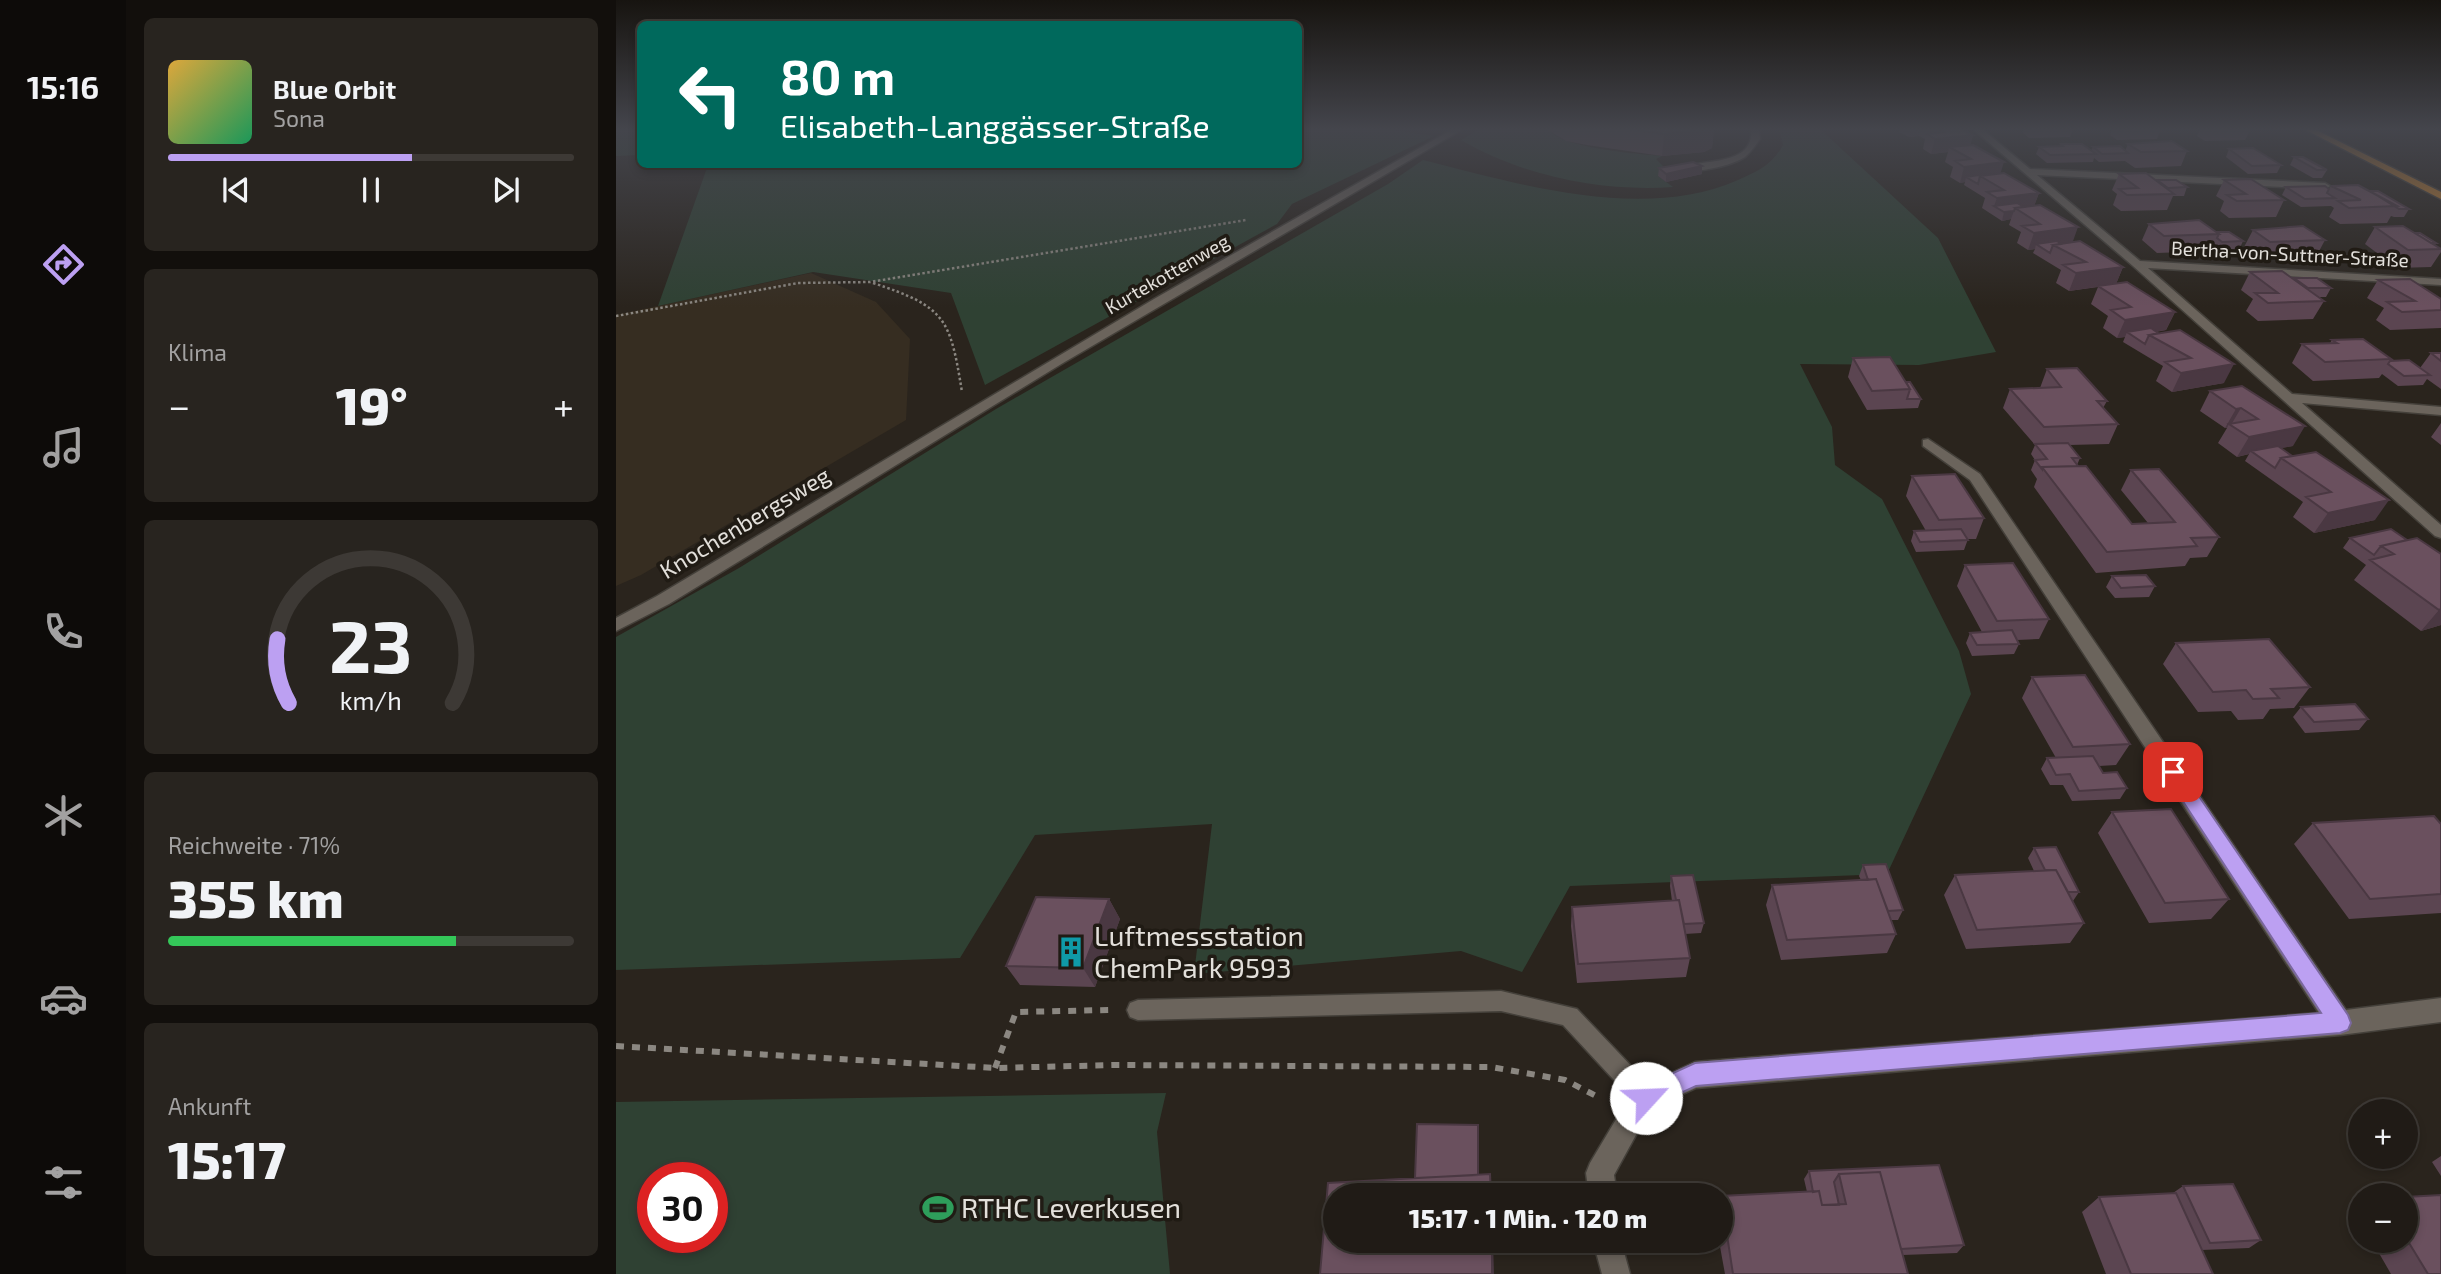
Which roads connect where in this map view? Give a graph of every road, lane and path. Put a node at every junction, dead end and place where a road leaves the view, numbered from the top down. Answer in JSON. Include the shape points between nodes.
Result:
{"nodes":[{"id":1,"x":1352,"y":188,"type":"edge"},
{"id":2,"x":2049,"y":188,"type":"edge"},
{"id":3,"x":1255,"y":219,"type":"dead end"},
{"id":4,"x":2137,"y":264,"type":"junction"},
{"id":5,"x":870,"y":282,"type":"junction"},
{"id":6,"x":2441,"y":282,"type":"edge"},
{"id":7,"x":616,"y":316,"type":"edge"},
{"id":8,"x":2288,"y":398,"type":"junction"},
{"id":9,"x":2441,"y":411,"type":"edge"},
{"id":10,"x":966,"y":413,"type":"junction"},
{"id":11,"x":1928,"y":443,"type":"dead end"},
{"id":12,"x":897,"y":457,"type":"joint"},
{"id":13,"x":2441,"y":533,"type":"edge"},
{"id":14,"x":616,"y":625,"type":"edge"},
{"id":15,"x":1138,"y":1010,"type":"joint"},
{"id":16,"x":2441,"y":1010,"type":"edge"},
{"id":17,"x":2340,"y":1023,"type":"junction"},
{"id":18,"x":616,"y":1046,"type":"edge"},
{"id":19,"x":995,"y":1068,"type":"junction"},
{"id":20,"x":1640,"y":1106,"type":"junction"},
{"id":21,"x":1601,"y":1183,"type":"edge"},
{"id":22,"x":1610,"y":1253,"type":"edge"},
{"id":23,"x":1616,"y":1274,"type":"edge"}],
"edges":[{"from":1,"to":10,"type":"street","name":"Kurtekottenweg"},
{"from":2,"to":4,"type":"street","name":"Bertha-von-Suttner-Straße"},
{"from":3,"to":5,"type":"path"},
{"from":4,"to":6,"type":"street","name":"Bertha-von-Suttner-Straße"},
{"from":4,"to":8,"type":"street","name":"Bertha-von-Suttner-Straße"},
{"from":5,"to":7,"type":"path","via":[[798,283]]},
{"from":5,"to":10,"type":"path","via":[[915,298],[944,320]]},
{"from":8,"to":9,"type":"street"},
{"from":8,"to":13,"type":"street","name":"Bertha-von-Suttner-Straße"},
{"from":10,"to":12,"type":"street","name":"Kurtekottenweg"},
{"from":11,"to":17,"type":"street","via":[[1975,477]]},
{"from":12,"to":14,"type":"street","name":"Knochenbergsweg"},
{"from":15,"to":19,"type":"path","via":[[1016,1012]]},
{"from":15,"to":20,"type":"lane","via":[[1501,1002],[1569,1016]]},
{"from":16,"to":17,"type":"street"},
{"from":17,"to":20,"type":"street","via":[[1695,1075]]},
{"from":18,"to":19,"type":"path"},
{"from":19,"to":20,"type":"path","via":[[1491,1067],[1565,1080]]},
{"from":20,"to":21,"type":"street","via":[[1600,1173]]},
{"from":22,"to":23,"type":"street"}]}
